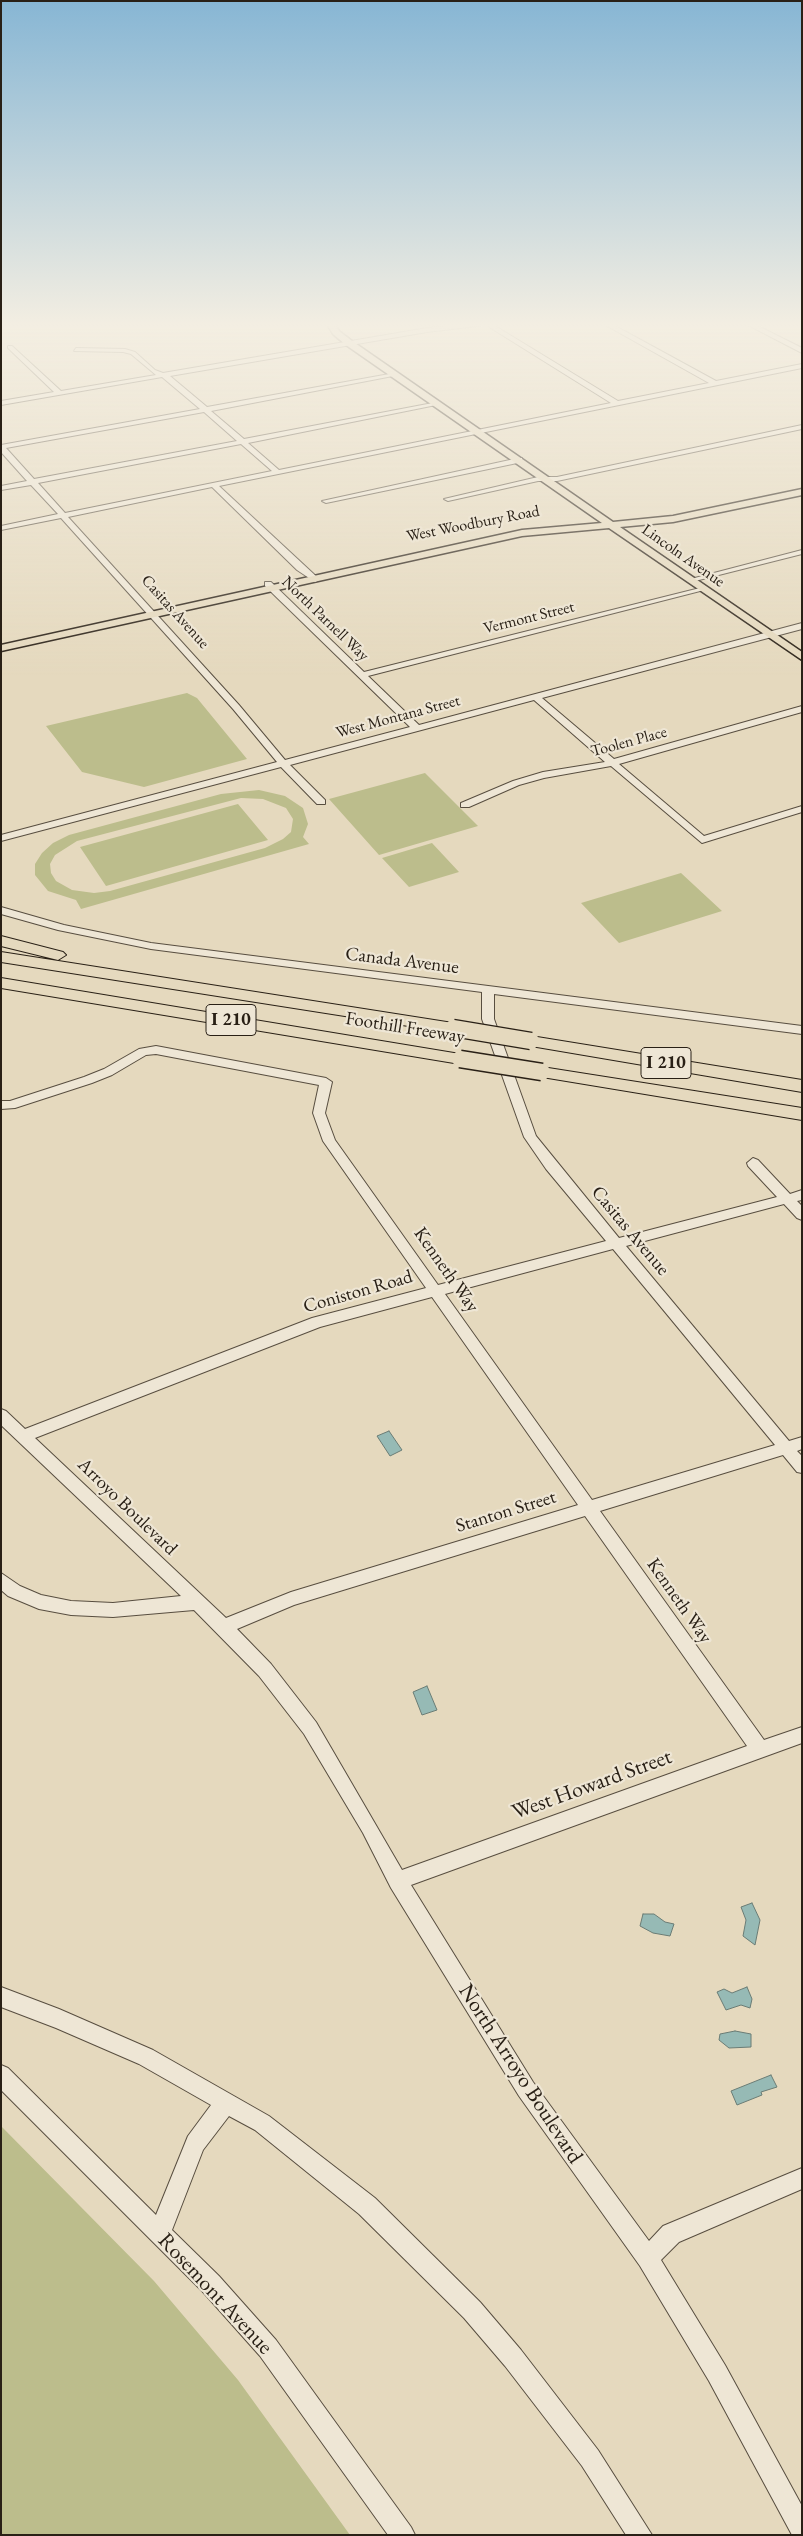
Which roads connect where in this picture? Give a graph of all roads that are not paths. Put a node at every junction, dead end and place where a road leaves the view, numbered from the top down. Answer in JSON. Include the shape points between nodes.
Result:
{"nodes":[{"id":1,"x":38,"y":440,"type":"edge"},
{"id":2,"x":251,"y":440,"type":"edge"},
{"id":3,"x":435,"y":440,"type":"edge"},
{"id":4,"x":490,"y":440,"type":"edge"},
{"id":5,"x":737,"y":440,"type":"edge"},
{"id":6,"x":243,"y":442,"type":"junction"},
{"id":7,"x":1,"y":447,"type":"edge"},
{"id":8,"x":519,"y":460,"type":"junction"},
{"id":9,"x":277,"y":472,"type":"junction"},
{"id":10,"x":547,"y":479,"type":"junction"},
{"id":11,"x":34,"y":482,"type":"junction"},
{"id":12,"x":213,"y":484,"type":"junction"},
{"id":13,"x":802,"y":485,"type":"edge"},
{"id":14,"x":1,"y":488,"type":"edge"},
{"id":15,"x":802,"y":492,"type":"edge"},
{"id":16,"x":448,"y":499,"type":"dead end"},
{"id":17,"x":326,"y":501,"type":"dead end"},
{"id":18,"x":63,"y":515,"type":"junction"},
{"id":19,"x":608,"y":522,"type":"junction"},
{"id":20,"x":1,"y":528,"type":"edge"},
{"id":21,"x":802,"y":552,"type":"edge"},
{"id":22,"x":312,"y":577,"type":"junction"},
{"id":23,"x":691,"y":580,"type":"junction"},
{"id":24,"x":271,"y":586,"type":"junction"},
{"id":25,"x":704,"y":589,"type":"junction"},
{"id":26,"x":150,"y":614,"type":"junction"},
{"id":27,"x":802,"y":626,"type":"edge"},
{"id":28,"x":769,"y":634,"type":"junction"},
{"id":29,"x":1,"y":648,"type":"edge"},
{"id":30,"x":802,"y":657,"type":"edge"},
{"id":31,"x":361,"y":675,"type":"junction"},
{"id":32,"x":536,"y":696,"type":"junction"},
{"id":33,"x":802,"y":709,"type":"edge"},
{"id":34,"x":417,"y":728,"type":"junction"},
{"id":35,"x":612,"y":762,"type":"junction"},
{"id":36,"x":284,"y":763,"type":"junction"},
{"id":37,"x":321,"y":802,"type":"dead end"},
{"id":38,"x":465,"y":805,"type":"dead end"},
{"id":39,"x":802,"y":809,"type":"edge"},
{"id":40,"x":1,"y":838,"type":"edge"},
{"id":41,"x":1,"y":910,"type":"edge"},
{"id":42,"x":1,"y":941,"type":"edge"},
{"id":43,"x":1,"y":957,"type":"edge"},
{"id":44,"x":1,"y":983,"type":"edge"},
{"id":45,"x":178,"y":985,"type":"junction"},
{"id":46,"x":488,"y":990,"type":"junction"},
{"id":47,"x":1,"y":993,"type":"edge"},
{"id":48,"x":138,"y":1005,"type":"junction"},
{"id":49,"x":802,"y":1030,"type":"edge"},
{"id":50,"x":763,"y":1080,"type":"junction"},
{"id":51,"x":802,"y":1082,"type":"edge"},
{"id":52,"x":802,"y":1086,"type":"edge"},
{"id":53,"x":664,"y":1092,"type":"junction"},
{"id":54,"x":1,"y":1105,"type":"edge"},
{"id":55,"x":802,"y":1114,"type":"edge"},
{"id":56,"x":802,"y":1125,"type":"edge"},
{"id":57,"x":753,"y":1163,"type":"dead end"},
{"id":58,"x":802,"y":1195,"type":"edge"},
{"id":59,"x":787,"y":1200,"type":"junction"},
{"id":60,"x":802,"y":1215,"type":"edge"},
{"id":61,"x":615,"y":1242,"type":"junction"},
{"id":62,"x":435,"y":1289,"type":"junction"},
{"id":63,"x":1,"y":1415,"type":"edge"},
{"id":64,"x":23,"y":1436,"type":"junction"},
{"id":65,"x":802,"y":1443,"type":"edge"},
{"id":66,"x":785,"y":1448,"type":"junction"},
{"id":67,"x":802,"y":1467,"type":"edge"},
{"id":68,"x":589,"y":1507,"type":"junction"},
{"id":69,"x":1,"y":1580,"type":"edge"},
{"id":70,"x":198,"y":1602,"type":"junction"},
{"id":71,"x":224,"y":1628,"type":"junction"},
{"id":72,"x":802,"y":1735,"type":"edge"},
{"id":73,"x":760,"y":1750,"type":"junction"},
{"id":74,"x":398,"y":1881,"type":"junction"},
{"id":75,"x":1,"y":1997,"type":"edge"},
{"id":76,"x":1,"y":2075,"type":"edge"},
{"id":77,"x":226,"y":2103,"type":"junction"},
{"id":78,"x":802,"y":2178,"type":"edge"},
{"id":79,"x":160,"y":2233,"type":"junction"},
{"id":80,"x":648,"y":2258,"type":"junction"},
{"id":81,"x":802,"y":2530,"type":"edge"},
{"id":82,"x":403,"y":2535,"type":"edge"},
{"id":83,"x":640,"y":2535,"type":"edge"}],
"edges":[{"from":1,"to":7,"type":"street"},
{"from":2,"to":6,"type":"street"},
{"from":3,"to":9,"type":"street"},
{"from":4,"to":8,"type":"main road","name":"Lincoln Avenue"},
{"from":5,"to":10,"type":"street"},
{"from":6,"to":9,"type":"street"},
{"from":6,"to":11,"type":"street"},
{"from":7,"to":11,"type":"street","name":"Casitas Avenue"},
{"from":8,"to":10,"type":"main road","name":"Lincoln Avenue"},
{"from":8,"to":17,"type":"street"},
{"from":9,"to":12,"type":"street"},
{"from":10,"to":16,"type":"street"},
{"from":10,"to":19,"type":"main road","name":"Lincoln Avenue"},
{"from":11,"to":14,"type":"street"},
{"from":11,"to":18,"type":"street","name":"Casitas Avenue"},
{"from":12,"to":18,"type":"street"},
{"from":12,"to":22,"type":"street"},
{"from":13,"to":19,"type":"main road","name":"West Woodbury Road","via":[[692,510]]},
{"from":15,"to":19,"type":"main road","name":"West Woodbury Road","via":[[696,515]]},
{"from":18,"to":20,"type":"street"},
{"from":18,"to":26,"type":"street","name":"Casitas Avenue"},
{"from":19,"to":22,"type":"main road","name":"West Woodbury Road","via":[[522,533]]},
{"from":19,"to":23,"type":"main road","name":"Lincoln Avenue"},
{"from":21,"to":23,"type":"street"},
{"from":22,"to":24,"type":"main road","name":"West Woodbury Road"},
{"from":23,"to":25,"type":"main road","name":"Lincoln Avenue"},
{"from":24,"to":26,"type":"main road","name":"West Woodbury Road"},
{"from":24,"to":31,"type":"street","name":"North Parnell Way"},
{"from":25,"to":28,"type":"main road","name":"Lincoln Avenue"},
{"from":25,"to":31,"type":"street","name":"Vermont Street"},
{"from":26,"to":29,"type":"main road","name":"West Woodbury Road"},
{"from":26,"to":36,"type":"street","name":"Casitas Avenue"},
{"from":27,"to":28,"type":"street","name":"West Montana Street"},
{"from":28,"to":30,"type":"main road","name":"Lincoln Avenue"},
{"from":28,"to":32,"type":"street","name":"West Montana Street"},
{"from":31,"to":34,"type":"street","name":"North Parnell Way"},
{"from":32,"to":34,"type":"street","name":"West Montana Street"},
{"from":32,"to":35,"type":"street"},
{"from":33,"to":35,"type":"street","name":"Toolen Place"},
{"from":34,"to":36,"type":"street","name":"West Montana Street"},
{"from":35,"to":38,"type":"street","name":"Toolen Place","via":[[543,775]]},
{"from":35,"to":39,"type":"street","via":[[702,840]]},
{"from":36,"to":37,"type":"street","name":"Casitas Avenue"},
{"from":36,"to":40,"type":"street","name":"West Montana Street"},
{"from":41,"to":46,"type":"street","name":"Canada Avenue","via":[[62,928],[151,946]]},
{"from":42,"to":45,"type":"highway"},
{"from":43,"to":45,"type":"highway","name":"Foothill Freeway","number":"I 210"},
{"from":44,"to":48,"type":"highway","name":"Foothill Freeway","number":"I 210"},
{"from":45,"to":50,"type":"highway","name":"Foothill Freeway","number":"I 210","bridge":true},
{"from":46,"to":49,"type":"street","name":"Canada Avenue"},
{"from":46,"to":61,"type":"street","name":"Casitas Avenue","via":[[488,1018],[530,1137]]},
{"from":47,"to":48,"type":"highway"},
{"from":48,"to":53,"type":"highway","name":"Foothill Freeway","number":"I 210","bridge":true},
{"from":50,"to":51,"type":"highway"},
{"from":50,"to":52,"type":"highway","name":"Foothill Freeway","number":"I 210"},
{"from":53,"to":55,"type":"highway","name":"Foothill Freeway","number":"I 210"},
{"from":53,"to":56,"type":"highway"},
{"from":54,"to":62,"type":"street","name":"Kenneth Way","via":[[88,1080],[142,1052],[156,1050],[326,1082],[319,1113],[329,1141]]},
{"from":57,"to":59,"type":"street"},
{"from":58,"to":59,"type":"street","name":"Coniston Road"},
{"from":59,"to":60,"type":"street"},
{"from":59,"to":61,"type":"street","name":"Coniston Road"},
{"from":61,"to":62,"type":"street","name":"Coniston Road"},
{"from":61,"to":66,"type":"street","name":"Casitas Avenue"},
{"from":62,"to":64,"type":"street","name":"Coniston Road","via":[[317,1322]]},
{"from":62,"to":68,"type":"street","name":"Kenneth Way"},
{"from":63,"to":64,"type":"street","name":"Arroyo Boulevard"},
{"from":64,"to":70,"type":"street","name":"Arroyo Boulevard"},
{"from":65,"to":66,"type":"street","name":"Stanton Street"},
{"from":66,"to":67,"type":"street","name":"Casitas Avenue"},
{"from":66,"to":68,"type":"street","name":"Stanton Street"},
{"from":68,"to":71,"type":"street","name":"Stanton Street","via":[[291,1599]]},
{"from":68,"to":73,"type":"street","name":"Kenneth Way"},
{"from":69,"to":70,"type":"street","via":[[39,1602],[71,1608],[122,1610]]},
{"from":70,"to":71,"type":"street","name":"Arroyo Boulevard"},
{"from":71,"to":74,"type":"street","name":"North Arroyo Boulevard","via":[[264,1670],[310,1728]]},
{"from":72,"to":73,"type":"street","name":"West Howard Street"},
{"from":73,"to":74,"type":"street","name":"West Howard Street"},
{"from":74,"to":80,"type":"street","name":"North Arroyo Boulevard","via":[[526,2089]]},
{"from":75,"to":77,"type":"street","via":[[146,2057]]},
{"from":76,"to":79,"type":"street","name":"Rosemont Avenue"},
{"from":77,"to":79,"type":"street","via":[[195,2143]]},
{"from":77,"to":83,"type":"street","via":[[262,2123],[367,2206],[472,2310],[590,2458]]},
{"from":78,"to":80,"type":"street","via":[[671,2234]]},
{"from":79,"to":82,"type":"street","name":"Rosemont Avenue","via":[[268,2348]]},
{"from":80,"to":81,"type":"street","name":"North Arroyo Boulevard","via":[[718,2373]]}]}
